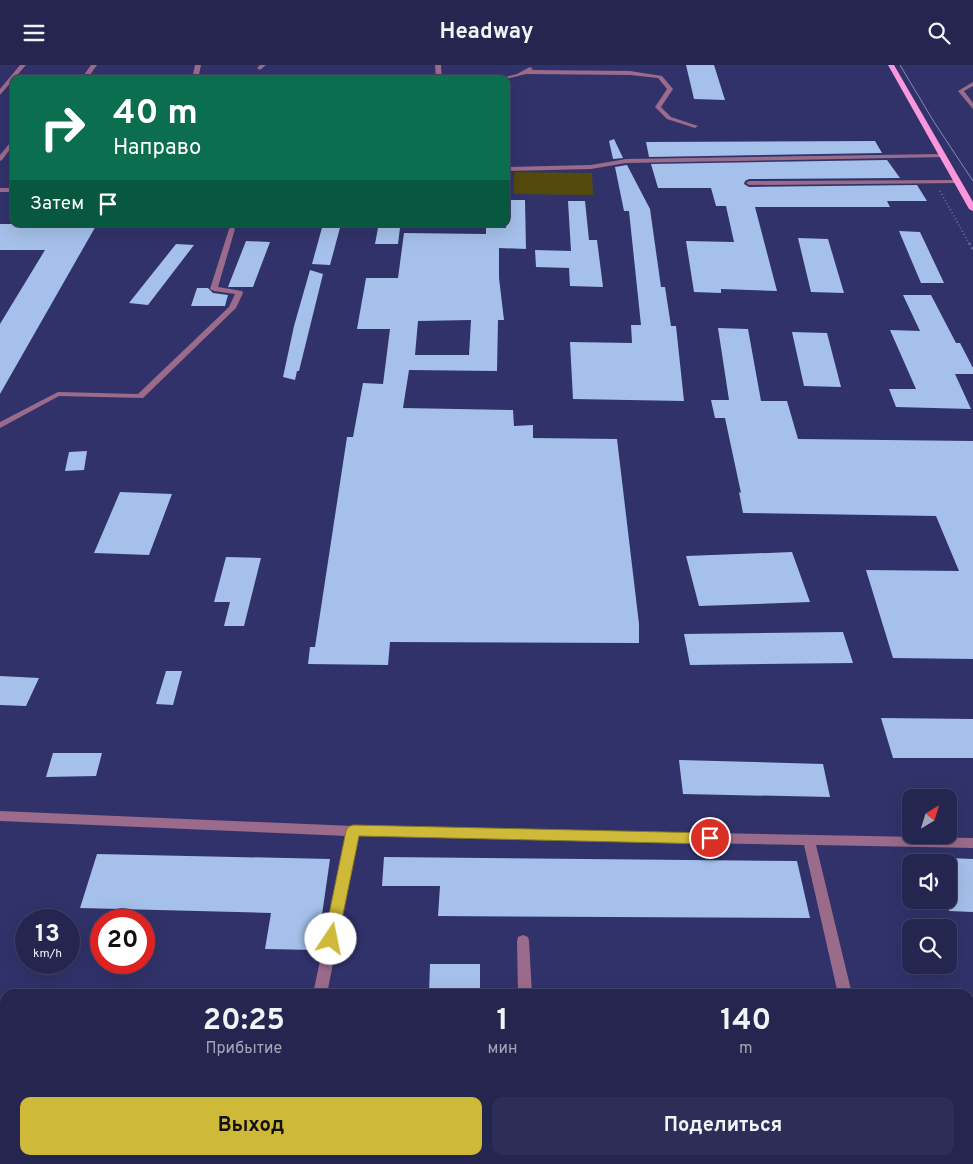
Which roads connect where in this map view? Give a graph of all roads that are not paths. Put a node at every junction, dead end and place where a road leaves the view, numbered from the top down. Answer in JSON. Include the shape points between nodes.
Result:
{"nodes":[{"id":1,"x":23,"y":65,"type":"edge"},
{"id":2,"x":534,"y":65,"type":"edge"},
{"id":3,"x":891,"y":65,"type":"edge"},
{"id":4,"x":525,"y":72,"type":"junction"},
{"id":5,"x":15,"y":75,"type":"edge"},
{"id":6,"x":510,"y":76,"type":"edge"},
{"id":7,"x":10,"y":81,"type":"edge"},
{"id":8,"x":973,"y":84,"type":"edge"},
{"id":9,"x":0,"y":93,"type":"edge"},
{"id":10,"x":973,"y":107,"type":"edge"},
{"id":11,"x":695,"y":126,"type":"dead end"},
{"id":12,"x":10,"y":145,"type":"edge"},
{"id":13,"x":943,"y":156,"type":"junction"},
{"id":14,"x":0,"y":159,"type":"edge"},
{"id":15,"x":510,"y":169,"type":"edge"},
{"id":16,"x":957,"y":182,"type":"junction"},
{"id":17,"x":749,"y":183,"type":"dead end"},
{"id":18,"x":973,"y":209,"type":"edge"},
{"id":19,"x":232,"y":229,"type":"dead end"},
{"id":20,"x":0,"y":425,"type":"edge"},
{"id":21,"x":0,"y":816,"type":"edge"},
{"id":22,"x":353,"y":831,"type":"junction"},
{"id":23,"x":809,"y":840,"type":"junction"},
{"id":24,"x":973,"y":843,"type":"edge"},
{"id":25,"x":523,"y":941,"type":"dead end"},
{"id":26,"x":321,"y":989,"type":"edge"},
{"id":27,"x":524,"y":989,"type":"edge"},
{"id":28,"x":844,"y":989,"type":"edge"}],
"edges":[{"from":1,"to":5,"type":"lane"},
{"from":2,"to":4,"type":"lane"},
{"from":3,"to":13,"type":"main road"},
{"from":4,"to":6,"type":"lane"},
{"from":4,"to":11,"type":"lane","via":[[630,73],[660,77],[670,89],[658,107],[669,118]]},
{"from":7,"to":9,"type":"lane"},
{"from":8,"to":10,"type":"lane","via":[[961,91]]},
{"from":12,"to":14,"type":"lane"},
{"from":13,"to":15,"type":"lane","via":[[626,161],[591,167]]},
{"from":13,"to":16,"type":"main road"},
{"from":16,"to":17,"type":"lane"},
{"from":16,"to":18,"type":"main road"},
{"from":19,"to":20,"type":"lane","via":[[214,289],[239,293],[232,308],[140,396],[58,394]]},
{"from":21,"to":22,"type":"lane"},
{"from":22,"to":23,"type":"lane"},
{"from":22,"to":26,"type":"lane"},
{"from":23,"to":24,"type":"lane"},
{"from":23,"to":28,"type":"lane"},
{"from":25,"to":27,"type":"lane"}]}
